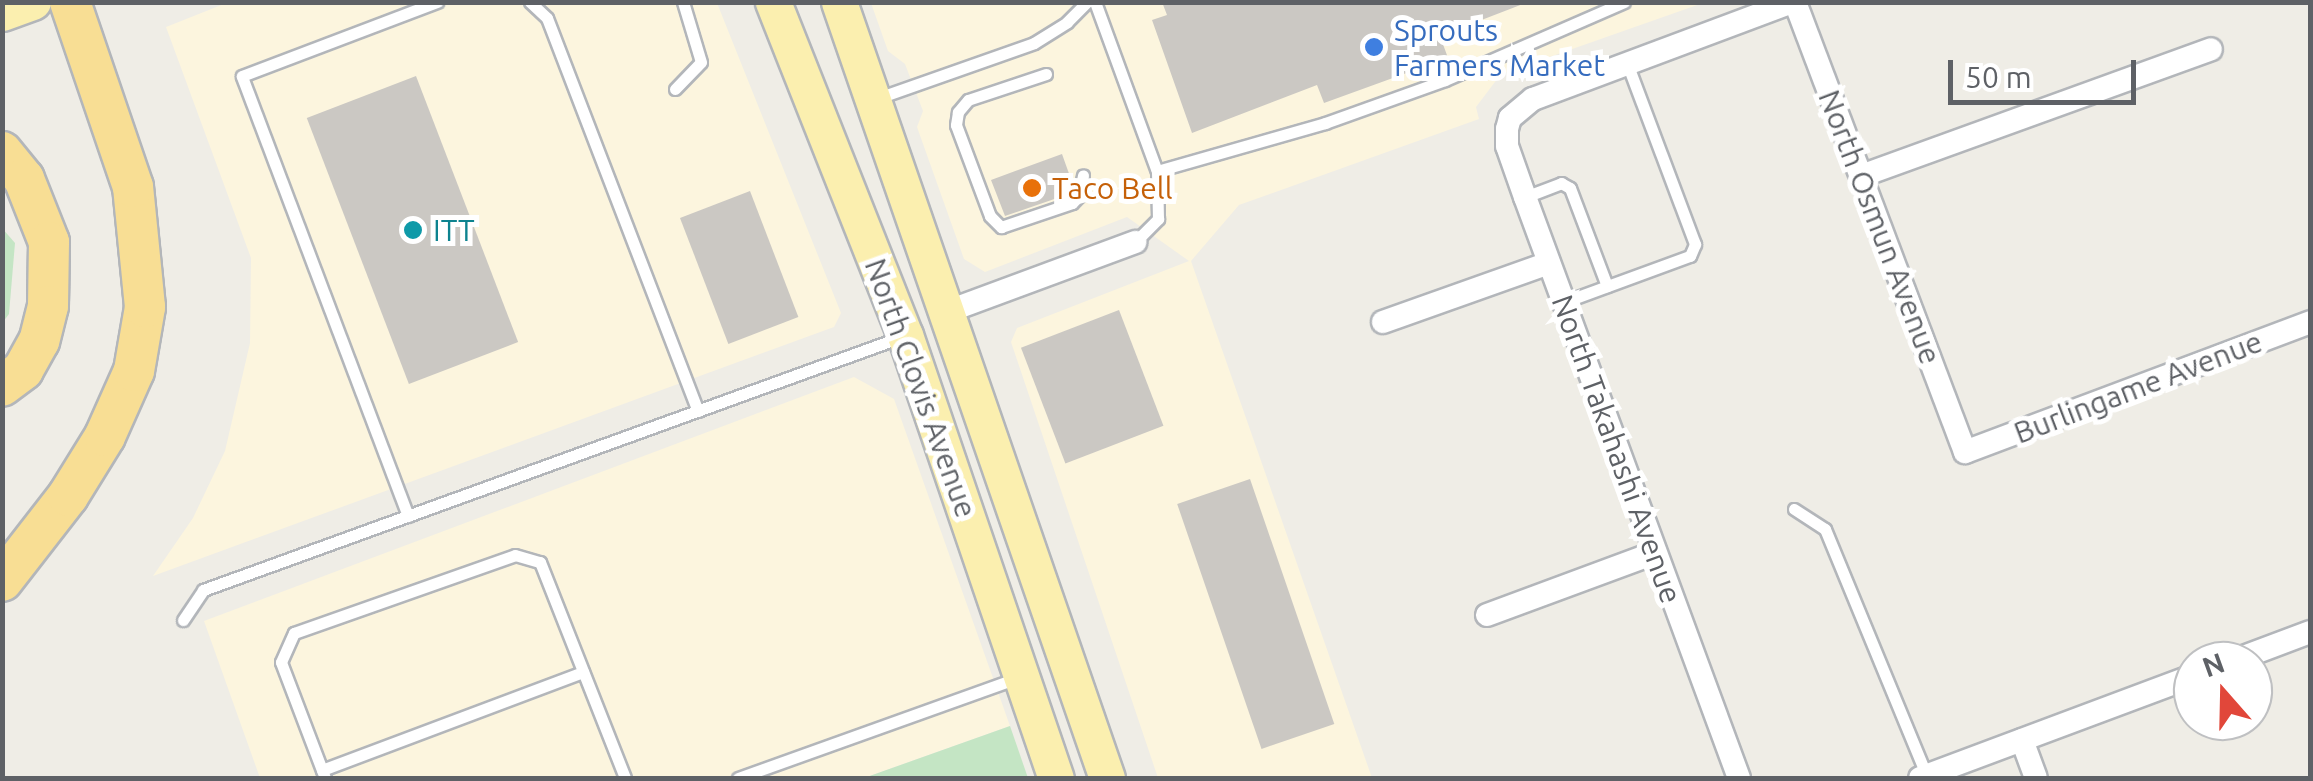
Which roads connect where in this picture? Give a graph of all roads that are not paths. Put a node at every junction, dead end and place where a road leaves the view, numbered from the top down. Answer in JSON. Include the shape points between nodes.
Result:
{"nodes":[{"id":1,"x":33,"y":2,"type":"edge"},
{"id":2,"x":70,"y":2,"type":"edge"},
{"id":3,"x":436,"y":2,"type":"edge"},
{"id":4,"x":530,"y":2,"type":"edge"},
{"id":5,"x":683,"y":2,"type":"edge"},
{"id":6,"x":773,"y":2,"type":"edge"},
{"id":7,"x":839,"y":2,"type":"edge"},
{"id":8,"x":1087,"y":2,"type":"edge"},
{"id":9,"x":1095,"y":2,"type":"edge"},
{"id":10,"x":1624,"y":2,"type":"edge"},
{"id":11,"x":1794,"y":2,"type":"edge"},
{"id":12,"x":2,"y":13,"type":"edge"},
{"id":13,"x":2211,"y":49,"type":"dead end"},
{"id":14,"x":794,"y":58,"type":"junction"},
{"id":15,"x":1627,"y":62,"type":"junction"},
{"id":16,"x":1046,"y":74,"type":"dead end"},
{"id":17,"x":675,"y":89,"type":"dead end"},
{"id":18,"x":874,"y":99,"type":"junction"},
{"id":19,"x":2,"y":152,"type":"edge"},
{"id":20,"x":1157,"y":171,"type":"junction"},
{"id":21,"x":1083,"y":175,"type":"dead end"},
{"id":22,"x":1860,"y":176,"type":"junction"},
{"id":23,"x":1525,"y":198,"type":"junction"},
{"id":24,"x":1135,"y":242,"type":"joint"},
{"id":25,"x":1549,"y":263,"type":"junction"},
{"id":26,"x":1607,"y":286,"type":"junction"},
{"id":27,"x":1564,"y":302,"type":"junction"},
{"id":28,"x":946,"y":312,"type":"junction"},
{"id":29,"x":1384,"y":322,"type":"dead end"},
{"id":30,"x":2310,"y":322,"type":"edge"},
{"id":31,"x":905,"y":336,"type":"junction"},
{"id":32,"x":2,"y":386,"type":"edge"},
{"id":33,"x":698,"y":411,"type":"junction"},
{"id":34,"x":1965,"y":452,"type":"joint"},
{"id":35,"x":1794,"y":508,"type":"dead end"},
{"id":36,"x":408,"y":516,"type":"junction"},
{"id":37,"x":1655,"y":553,"type":"junction"},
{"id":38,"x":2,"y":581,"type":"edge"},
{"id":39,"x":1487,"y":615,"type":"dead end"},
{"id":40,"x":183,"y":620,"type":"dead end"},
{"id":41,"x":2310,"y":632,"type":"edge"},
{"id":42,"x":2273,"y":646,"type":"edge"},
{"id":43,"x":583,"y":672,"type":"junction"},
{"id":44,"x":1022,"y":677,"type":"junction"},
{"id":45,"x":2173,"y":683,"type":"edge"},
{"id":46,"x":2022,"y":740,"type":"junction"},
{"id":47,"x":323,"y":774,"type":"edge"},
{"id":48,"x":1923,"y":777,"type":"edge"},
{"id":49,"x":625,"y":778,"type":"edge"},
{"id":50,"x":738,"y":778,"type":"edge"},
{"id":51,"x":1056,"y":778,"type":"edge"},
{"id":52,"x":1106,"y":778,"type":"edge"},
{"id":53,"x":1739,"y":778,"type":"edge"},
{"id":54,"x":2036,"y":778,"type":"edge"}],
"edges":[{"from":1,"to":12,"type":"main road"},
{"from":2,"to":38,"type":"highway","via":[[133,187],[145,307],[134,371],[105,436]]},
{"from":3,"to":36,"type":"lane","via":[[242,76]]},
{"from":4,"to":33,"type":"lane","via":[[548,18]]},
{"from":5,"to":17,"type":"lane","via":[[701,62]]},
{"from":6,"to":14,"type":"main road","name":"North Clovis Avenue"},
{"from":7,"to":18,"type":"main road","name":"North Clovis Avenue"},
{"from":8,"to":18,"type":"lane","via":[[1034,42]]},
{"from":9,"to":20,"type":"lane"},
{"from":10,"to":20,"type":"lane","via":[[1444,80]]},
{"from":11,"to":15,"type":"street"},
{"from":11,"to":22,"type":"street","name":"North Osmun Avenue"},
{"from":13,"to":22,"type":"street"},
{"from":14,"to":28,"type":"main road","via":[[860,162],[916,297],[924,310]]},
{"from":14,"to":31,"type":"main road","name":"North Clovis Avenue"},
{"from":15,"to":23,"type":"street","name":"North Takahashi Avenue","via":[[1533,98],[1510,118],[1507,146]]},
{"from":15,"to":26,"type":"lane","via":[[1695,244],[1690,256]]},
{"from":16,"to":21,"type":"lane","via":[[968,100],[956,125],[990,216],[1001,227],[1072,203]]},
{"from":18,"to":28,"type":"main road","name":"North Clovis Avenue"},
{"from":19,"to":32,"type":"highway","via":[[24,179],[50,242],[48,306],[38,340],[23,370]]},
{"from":20,"to":24,"type":"lane","via":[[1158,218]]},
{"from":22,"to":34,"type":"street","name":"North Osmun Avenue"},
{"from":23,"to":25,"type":"street","name":"North Takahashi Avenue"},
{"from":23,"to":26,"type":"lane","via":[[1561,183],[1570,188]]},
{"from":24,"to":28,"type":"street"},
{"from":25,"to":27,"type":"street","name":"North Takahashi Avenue"},
{"from":25,"to":29,"type":"street"},
{"from":26,"to":27,"type":"lane"},
{"from":27,"to":37,"type":"street","name":"North Takahashi Avenue"},
{"from":28,"to":52,"type":"main road","name":"North Clovis Avenue"},
{"from":30,"to":34,"type":"street","name":"Burlingame Avenue"},
{"from":31,"to":33,"type":"lane"},
{"from":31,"to":44,"type":"main road","name":"North Clovis Avenue"},
{"from":33,"to":36,"type":"lane"},
{"from":35,"to":48,"type":"lane","via":[[1824,528]]},
{"from":36,"to":40,"type":"lane","via":[[204,590]]},
{"from":37,"to":39,"type":"street"},
{"from":37,"to":53,"type":"street","name":"North Takahashi Avenue"},
{"from":41,"to":42,"type":"street"},
{"from":43,"to":47,"type":"lane"},
{"from":43,"to":47,"type":"lane","via":[[540,562],[515,555],[294,633],[281,662]]},
{"from":43,"to":49,"type":"lane"},
{"from":44,"to":50,"type":"lane"},
{"from":44,"to":51,"type":"main road","name":"North Clovis Avenue"},
{"from":45,"to":46,"type":"street"},
{"from":46,"to":48,"type":"street"},
{"from":46,"to":54,"type":"street"}]}
